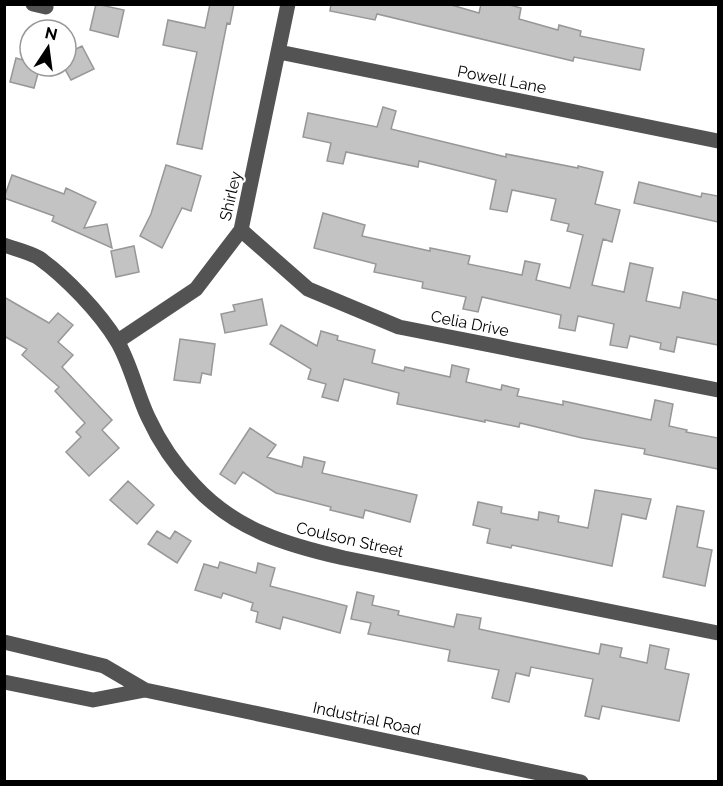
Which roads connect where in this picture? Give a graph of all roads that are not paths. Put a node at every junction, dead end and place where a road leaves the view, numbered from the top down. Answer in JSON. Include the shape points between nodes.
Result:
{"nodes":[{"id":1,"x":288,"y":4,"type":"edge"},
{"id":2,"x":279,"y":52,"type":"junction"},
{"id":3,"x":718,"y":141,"type":"edge"},
{"id":4,"x":241,"y":230,"type":"junction"},
{"id":5,"x":4,"y":245,"type":"edge"},
{"id":6,"x":118,"y":341,"type":"junction"},
{"id":7,"x":718,"y":390,"type":"edge"},
{"id":8,"x":718,"y":633,"type":"edge"},
{"id":9,"x":4,"y":642,"type":"edge"},
{"id":10,"x":4,"y":682,"type":"edge"},
{"id":11,"x":146,"y":690,"type":"junction"},
{"id":12,"x":581,"y":782,"type":"edge"}],
"edges":[{"from":1,"to":2,"type":"street","name":"Shirley"},
{"from":2,"to":3,"type":"street","name":"Powell Lane"},
{"from":2,"to":4,"type":"street","name":"Shirley"},
{"from":4,"to":6,"type":"street","name":"Shirley","via":[[196,289]]},
{"from":4,"to":7,"type":"street","name":"Celia Drive","via":[[308,289],[399,327]]},
{"from":5,"to":6,"type":"street","name":"Coulson Street","via":[[37,257],[61,277]]},
{"from":6,"to":8,"type":"street","name":"Coulson Street","via":[[148,418],[168,451],[194,485],[247,527],[294,547]]},
{"from":9,"to":11,"type":"street","name":"Industrial Road","via":[[104,666]]},
{"from":10,"to":11,"type":"street","name":"Industrial Road","via":[[93,700]]},
{"from":11,"to":12,"type":"street","name":"Industrial Road"}]}
